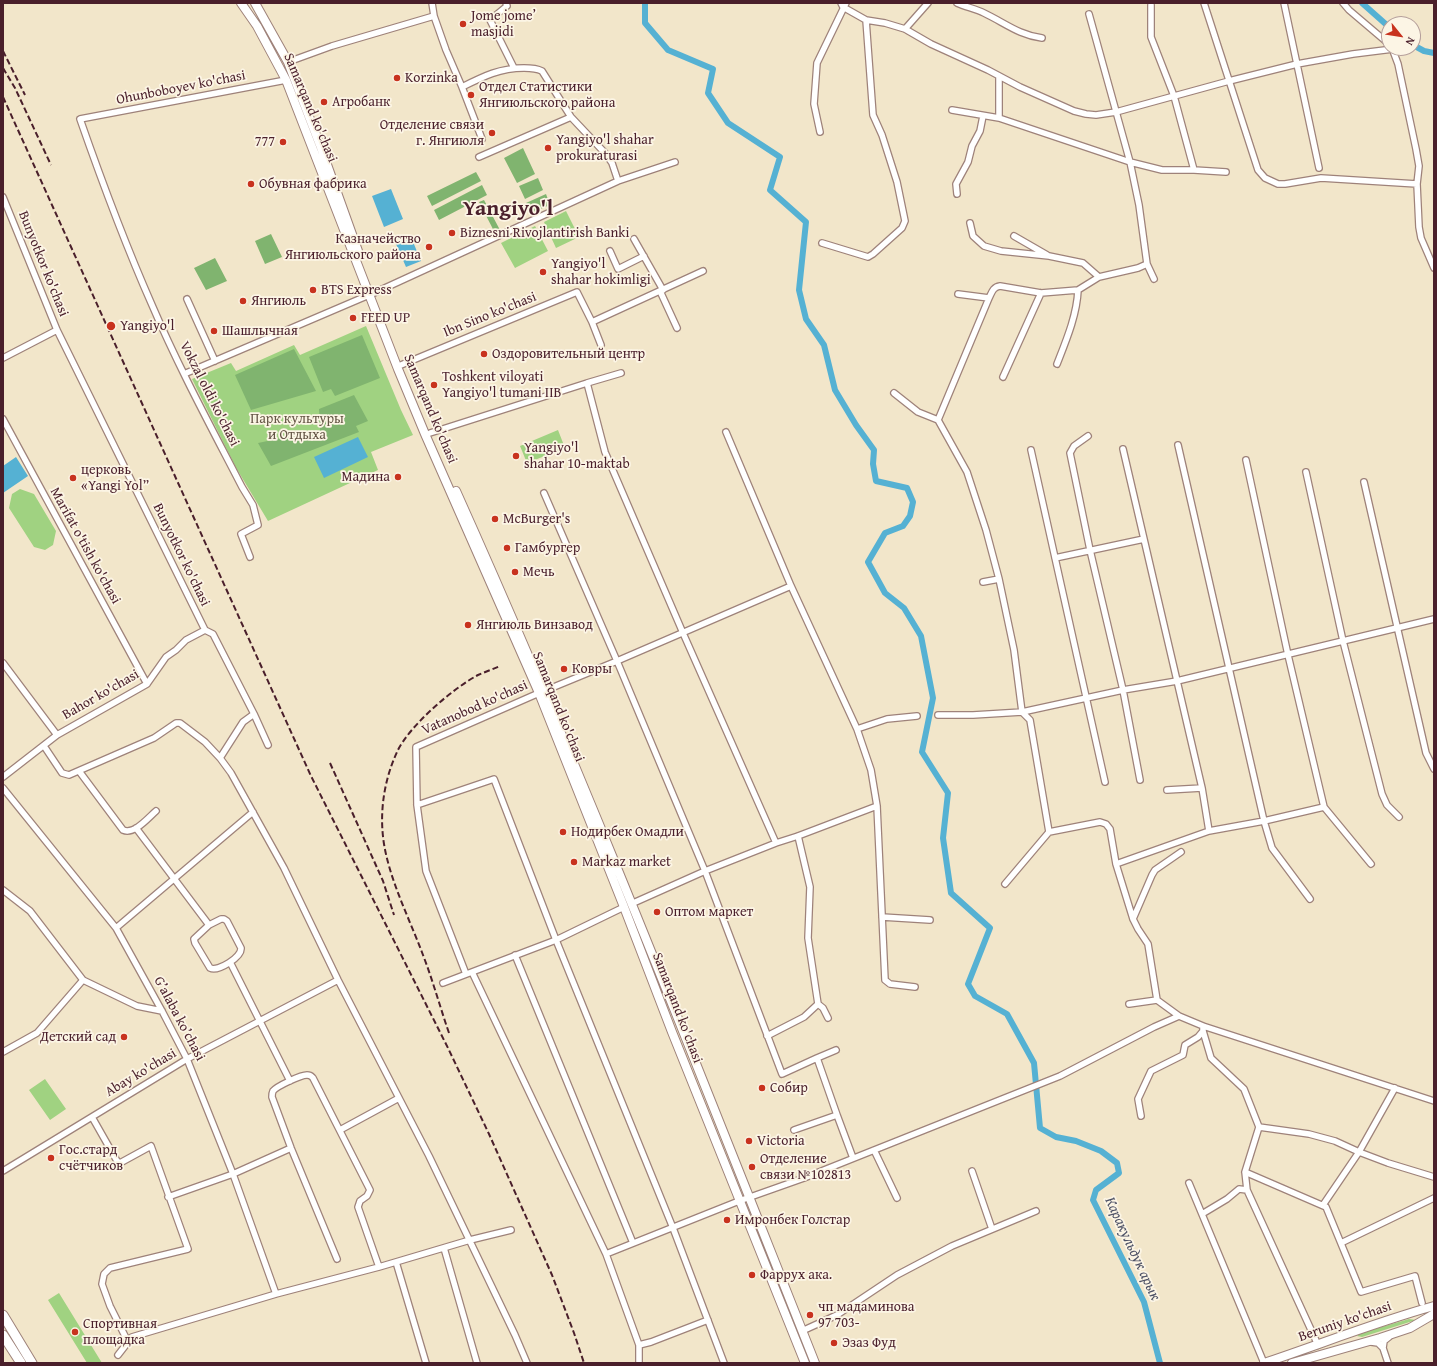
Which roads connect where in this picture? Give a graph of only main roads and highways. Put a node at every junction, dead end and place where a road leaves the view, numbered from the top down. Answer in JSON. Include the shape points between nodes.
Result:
{"nodes":[{"id":1,"x":241,"y":3,"type":"edge"},
{"id":2,"x":255,"y":3,"type":"edge"},
{"id":3,"x":371,"y":294,"type":"junction"},
{"id":4,"x":428,"y":433,"type":"junction"},
{"id":5,"x":628,"y":905,"type":"junction"},
{"id":6,"x":1433,"y":1309,"type":"edge"},
{"id":7,"x":1419,"y":1311,"type":"junction"},
{"id":8,"x":3,"y":1315,"type":"edge"},
{"id":9,"x":1420,"y":1323,"type":"junction"},
{"id":10,"x":1359,"y":1329,"type":"junction"},
{"id":11,"x":3,"y":1335,"type":"edge"},
{"id":12,"x":1365,"y":1342,"type":"junction"},
{"id":13,"x":21,"y":1363,"type":"edge"},
{"id":14,"x":32,"y":1363,"type":"edge"},
{"id":15,"x":805,"y":1363,"type":"edge"},
{"id":16,"x":815,"y":1363,"type":"edge"},
{"id":17,"x":1264,"y":1363,"type":"edge"},
{"id":18,"x":1292,"y":1363,"type":"edge"}],
"edges":[{"from":1,"to":3,"type":"main road","name":"Samarqand ko'chasi","via":[[257,26],[286,80]]},
{"from":2,"to":3,"type":"main road","name":"Samarqand ko'chasi","via":[[288,62],[320,145]]},
{"from":3,"to":4,"type":"main road","name":"Samarqand ko'chasi"},
{"from":3,"to":4,"type":"main road","name":"Samarqand ko'chasi"},
{"from":4,"to":5,"type":"main road","name":"Samarqand ko'chasi","via":[[542,692]]},
{"from":5,"to":15,"type":"main road","name":"Samarqand ko'chasi","via":[[672,1032]]},
{"from":5,"to":16,"type":"main road","name":"Samarqand ko'chasi","via":[[709,1095]]},
{"from":6,"to":7,"type":"main road","name":"Beruniy ko'chasi"},
{"from":6,"to":9,"type":"main road","name":"Beruniy ko'chasi"},
{"from":7,"to":9,"type":"main road","via":[[1424,1316]]},
{"from":7,"to":10,"type":"main road","name":"Beruniy ko'chasi"},
{"from":8,"to":14,"type":"main road"},
{"from":9,"to":12,"type":"main road","name":"Beruniy ko'chasi"},
{"from":10,"to":12,"type":"main road","via":[[1353,1338],[1355,1341]]},
{"from":10,"to":17,"type":"main road","name":"Beruniy ko'chasi"},
{"from":11,"to":13,"type":"main road"},
{"from":12,"to":18,"type":"main road","name":"Beruniy ko'chasi"}]}
